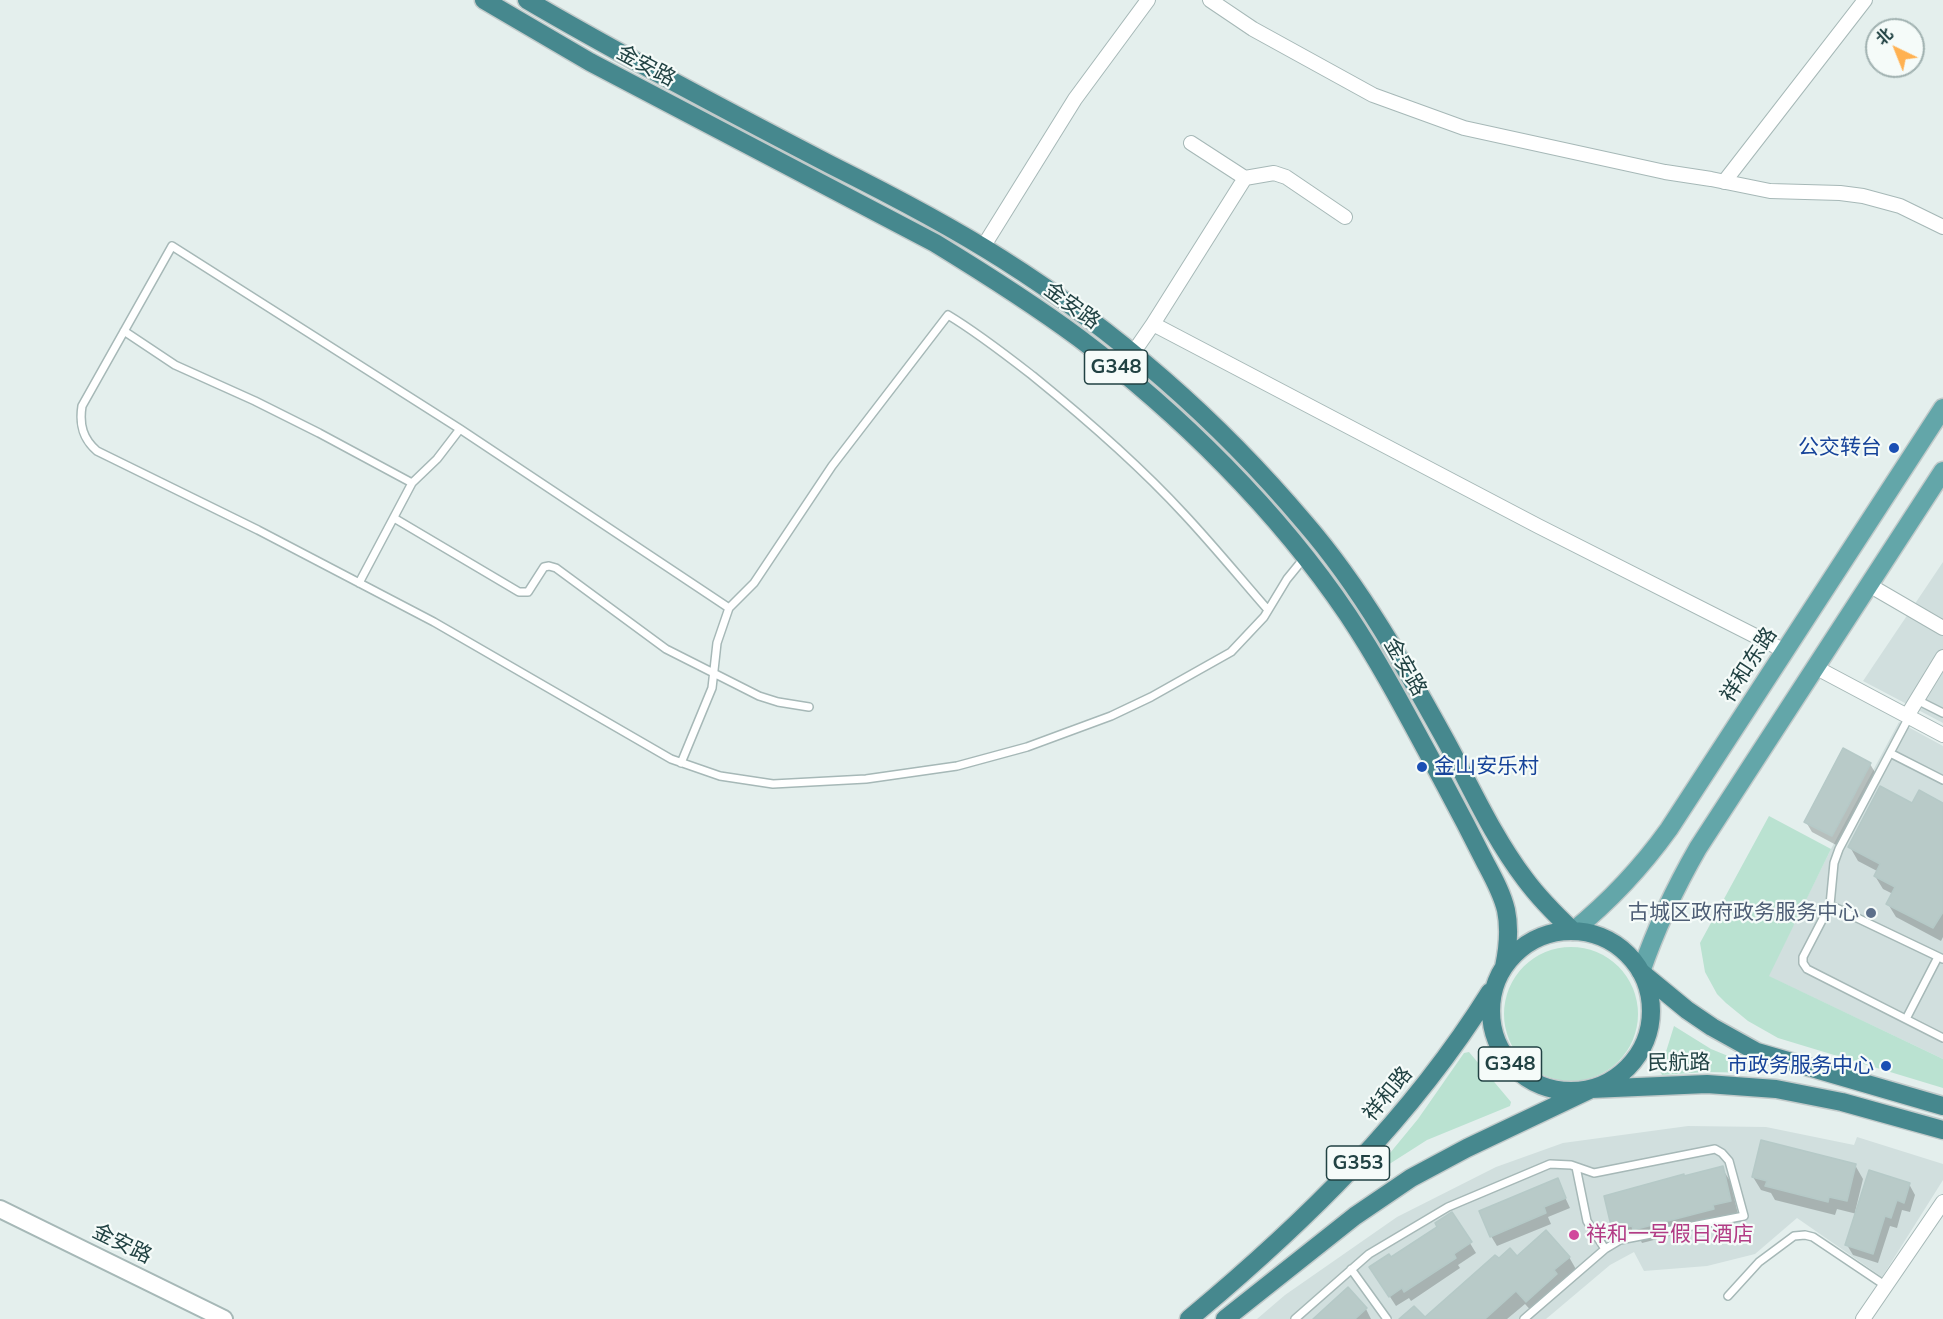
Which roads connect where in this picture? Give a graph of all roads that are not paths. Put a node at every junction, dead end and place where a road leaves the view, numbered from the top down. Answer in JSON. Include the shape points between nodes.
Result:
{"nodes":[{"id":1,"x":484,"y":0,"type":"edge"},
{"id":2,"x":527,"y":0,"type":"edge"},
{"id":3,"x":1148,"y":0,"type":"edge"},
{"id":4,"x":1210,"y":0,"type":"edge"},
{"id":5,"x":1865,"y":0,"type":"edge"},
{"id":6,"x":1191,"y":143,"type":"dead end"},
{"id":7,"x":1245,"y":178,"type":"junction"},
{"id":8,"x":1724,"y":182,"type":"junction"},
{"id":9,"x":1345,"y":217,"type":"dead end"},
{"id":10,"x":1943,"y":226,"type":"edge"},
{"id":11,"x":983,"y":247,"type":"junction"},
{"id":12,"x":1153,"y":324,"type":"junction"},
{"id":13,"x":124,"y":331,"type":"junction"},
{"id":14,"x":1133,"y":353,"type":"junction"},
{"id":15,"x":1943,"y":408,"type":"edge"},
{"id":16,"x":460,"y":429,"type":"junction"},
{"id":17,"x":1943,"y":471,"type":"edge"},
{"id":18,"x":412,"y":483,"type":"junction"},
{"id":19,"x":394,"y":518,"type":"junction"},
{"id":20,"x":1305,"y":557,"type":"junction"},
{"id":21,"x":359,"y":583,"type":"junction"},
{"id":22,"x":1869,"y":585,"type":"junction"},
{"id":23,"x":729,"y":608,"type":"junction"},
{"id":24,"x":1268,"y":610,"type":"junction"},
{"id":25,"x":1943,"y":628,"type":"edge"},
{"id":26,"x":1785,"y":651,"type":"junction"},
{"id":27,"x":1943,"y":657,"type":"edge"},
{"id":28,"x":1815,"y":667,"type":"junction"},
{"id":29,"x":714,"y":673,"type":"junction"},
{"id":30,"x":1917,"y":700,"type":"junction"},
{"id":31,"x":809,"y":707,"type":"dead end"},
{"id":32,"x":1943,"y":713,"type":"edge"},
{"id":33,"x":1908,"y":717,"type":"junction"},
{"id":34,"x":1943,"y":735,"type":"edge"},
{"id":35,"x":1890,"y":753,"type":"junction"},
{"id":36,"x":681,"y":763,"type":"junction"},
{"id":37,"x":1943,"y":780,"type":"edge"},
{"id":38,"x":1830,"y":905,"type":"junction"},
{"id":39,"x":1573,"y":932,"type":"junction"},
{"id":40,"x":1941,"y":958,"type":"edge"},
{"id":41,"x":1641,"y":972,"type":"junction"},
{"id":42,"x":1501,"y":973,"type":"junction"},
{"id":43,"x":1906,"y":1019,"type":"junction"},
{"id":44,"x":1943,"y":1038,"type":"edge"},
{"id":45,"x":1591,"y":1089,"type":"junction"},
{"id":46,"x":1943,"y":1106,"type":"edge"},
{"id":47,"x":1943,"y":1130,"type":"edge"},
{"id":48,"x":1576,"y":1167,"type":"junction"},
{"id":49,"x":1943,"y":1202,"type":"edge"},
{"id":50,"x":0,"y":1209,"type":"edge"},
{"id":51,"x":1605,"y":1249,"type":"junction"},
{"id":52,"x":1351,"y":1269,"type":"junction"},
{"id":53,"x":1886,"y":1286,"type":"junction"},
{"id":54,"x":1728,"y":1296,"type":"dead end"},
{"id":55,"x":224,"y":1319,"type":"edge"},
{"id":56,"x":1189,"y":1319,"type":"edge"},
{"id":57,"x":1225,"y":1319,"type":"edge"},
{"id":58,"x":1295,"y":1319,"type":"edge"},
{"id":59,"x":1388,"y":1319,"type":"edge"},
{"id":60,"x":1524,"y":1319,"type":"edge"},
{"id":61,"x":1863,"y":1319,"type":"edge"}],
"edges":[{"from":1,"to":20,"type":"highway","name":"金安路","number":"G348","via":[[590,62],[935,243],[1045,313],[1112,364],[1186,429],[1259,503]]},
{"from":2,"to":11,"type":"highway","name":"金安路","number":"G348"},
{"from":3,"to":11,"type":"street","via":[[1074,99]]},
{"from":4,"to":8,"type":"street","via":[[1253,30],[1373,95],[1464,128]]},
{"from":5,"to":8,"type":"street"},
{"from":6,"to":7,"type":"street"},
{"from":7,"to":9,"type":"street","via":[[1274,173],[1286,177]]},
{"from":7,"to":12,"type":"street"},
{"from":8,"to":10,"type":"street","via":[[1770,191],[1863,196],[1900,206]]},
{"from":11,"to":14,"type":"highway","name":"金安路","number":"G348"},
{"from":12,"to":14,"type":"street"},
{"from":12,"to":26,"type":"street"},
{"from":13,"to":16,"type":"lane","via":[[172,246]]},
{"from":13,"to":18,"type":"lane","via":[[175,365],[255,401]]},
{"from":13,"to":21,"type":"lane","via":[[82,406],[81,426],[91,446]]},
{"from":14,"to":39,"type":"highway","name":"金安路","number":"G348","via":[[1201,413],[1308,525],[1390,641],[1506,852],[1542,900]]},
{"from":15,"to":26,"type":"main road","name":"祥和东路"},
{"from":16,"to":18,"type":"lane"},
{"from":16,"to":23,"type":"lane"},
{"from":17,"to":22,"type":"main road"},
{"from":18,"to":19,"type":"lane"},
{"from":19,"to":21,"type":"lane"},
{"from":19,"to":29,"type":"lane","via":[[519,592],[528,592],[544,567],[556,568],[666,649]]},
{"from":20,"to":24,"type":"lane"},
{"from":20,"to":42,"type":"highway","name":"金安路","number":"G348","via":[[1371,652],[1495,881],[1508,924],[1507,953]]},
{"from":21,"to":36,"type":"lane"},
{"from":22,"to":25,"type":"street"},
{"from":22,"to":28,"type":"main road"},
{"from":23,"to":24,"type":"lane","via":[[754,583],[832,466],[948,315],[1040,382],[1126,456],[1183,513]]},
{"from":23,"to":29,"type":"lane","via":[[717,643]]},
{"from":24,"to":36,"type":"lane","via":[[1231,652],[1151,697],[1069,733],[992,758],[911,774],[772,784],[720,776]]},
{"from":26,"to":39,"type":"main road","name":"祥和东路","via":[[1654,849],[1622,887]]},
{"from":27,"to":30,"type":"street"},
{"from":28,"to":33,"type":"street"},
{"from":28,"to":41,"type":"main road","via":[[1678,882]]},
{"from":29,"to":31,"type":"lane","via":[[759,696]]},
{"from":29,"to":36,"type":"lane","via":[[712,688]]},
{"from":30,"to":32,"type":"lane"},
{"from":30,"to":33,"type":"street"},
{"from":33,"to":34,"type":"street"},
{"from":33,"to":35,"type":"lane"},
{"from":35,"to":37,"type":"lane"},
{"from":35,"to":38,"type":"lane","via":[[1839,849]]},
{"from":38,"to":40,"type":"lane"},
{"from":38,"to":43,"type":"lane","via":[[1803,963],[1807,969]]},
{"from":39,"to":41,"type":"highway","number":"G348","via":[[1610,941]]},
{"from":39,"to":42,"type":"highway","number":"G348","via":[[1538,938],[1514,955]]},
{"from":40,"to":43,"type":"lane"},
{"from":41,"to":45,"type":"highway","number":"G348","via":[[1651,1013],[1645,1041],[1629,1066]]},
{"from":41,"to":46,"type":"highway","name":"民航路","number":"G348","via":[[1687,1010],[1757,1052]]},
{"from":42,"to":45,"type":"highway","number":"G348","via":[[1492,994],[1491,1024],[1510,1064],[1547,1088]]},
{"from":42,"to":56,"type":"highway","name":"祥和路","number":"G353","via":[[1446,1059],[1387,1132],[1298,1222]]},
{"from":43,"to":44,"type":"lane"},
{"from":45,"to":47,"type":"highway","name":"民航路","number":"G348","via":[[1707,1084],[1776,1089],[1842,1102]]},
{"from":45,"to":57,"type":"highway","number":"G353","via":[[1467,1148],[1401,1185],[1328,1236]]},
{"from":48,"to":51,"type":"lane","via":[[1587,1221]]},
{"from":48,"to":51,"type":"lane","via":[[1594,1173],[1714,1149],[1729,1161],[1744,1216],[1620,1240]]},
{"from":48,"to":52,"type":"lane","via":[[1550,1164],[1448,1208]]},
{"from":49,"to":53,"type":"street"},
{"from":50,"to":55,"type":"street","name":"金安路"},
{"from":51,"to":60,"type":"lane"},
{"from":52,"to":58,"type":"lane"},
{"from":52,"to":59,"type":"lane"},
{"from":53,"to":54,"type":"lane","via":[[1813,1237],[1800,1235],[1759,1262]]},
{"from":53,"to":61,"type":"street"}]}
